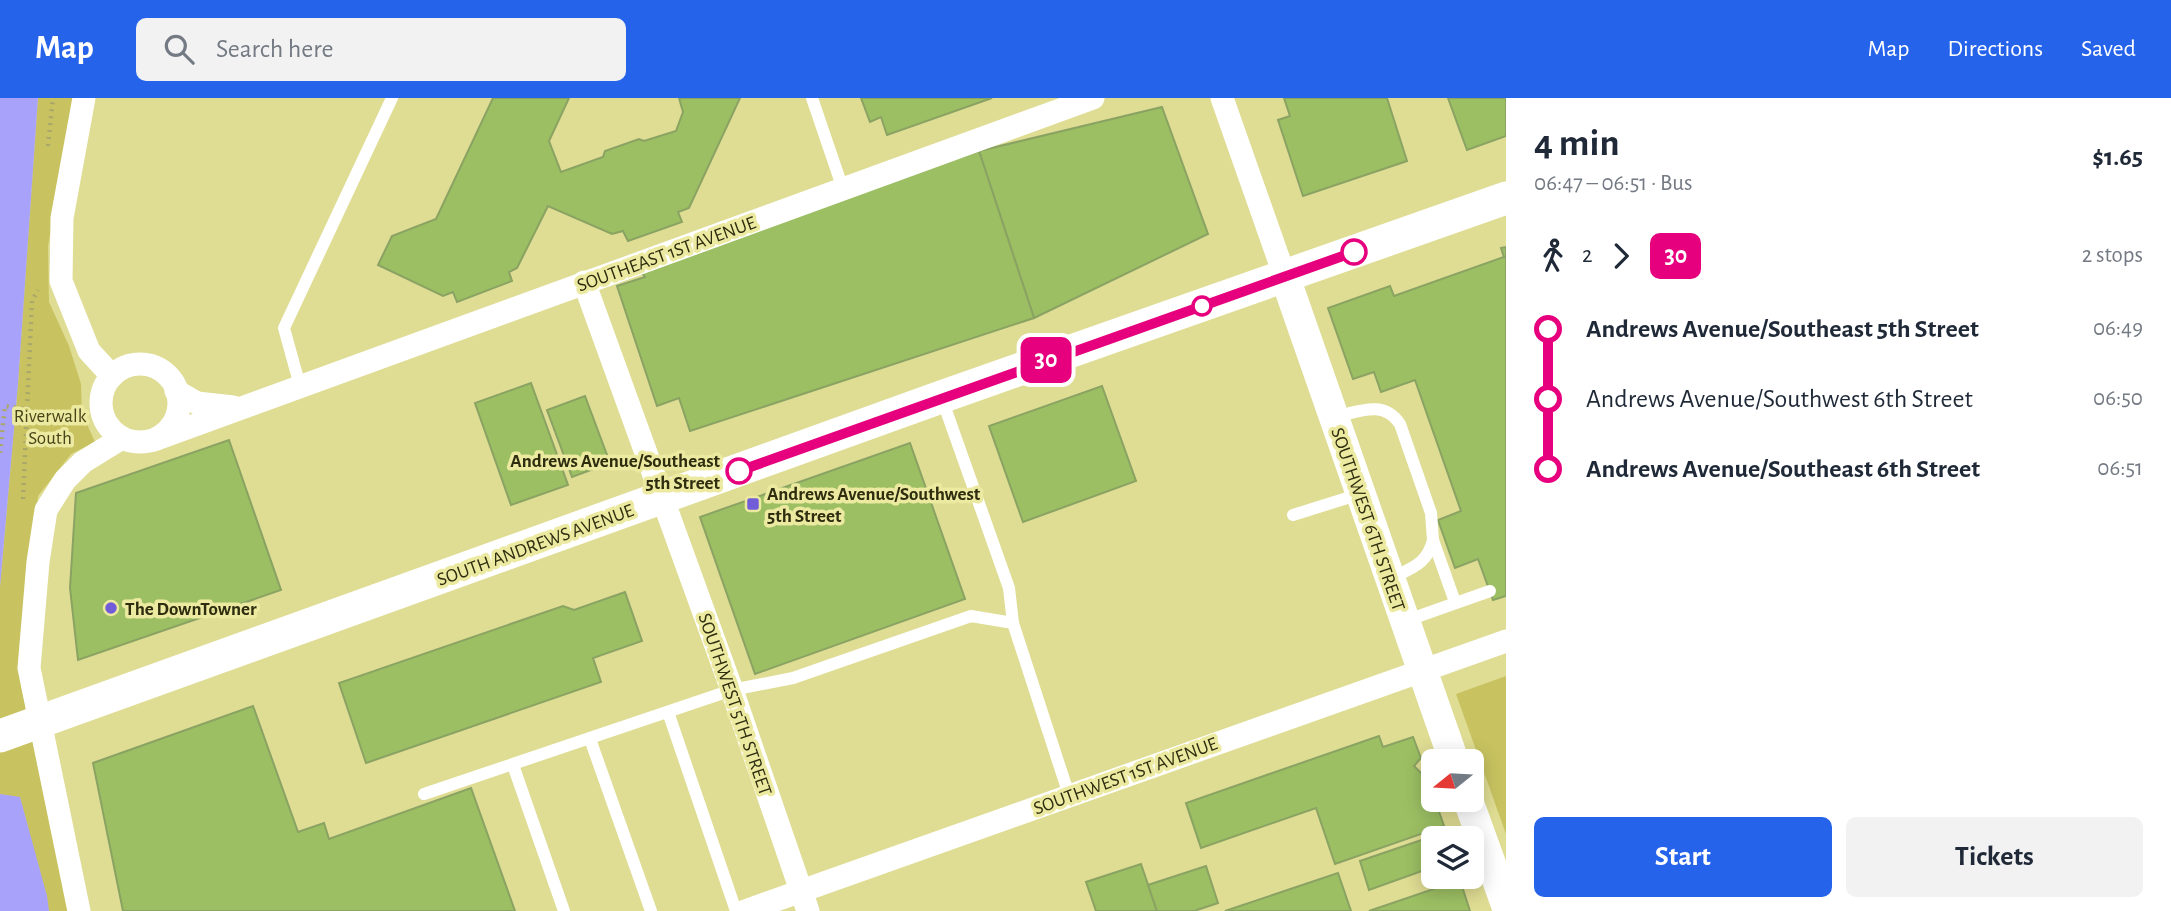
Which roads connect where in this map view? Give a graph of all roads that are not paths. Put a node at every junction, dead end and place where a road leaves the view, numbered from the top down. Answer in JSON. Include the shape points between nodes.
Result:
{"nodes":[{"id":1,"x":84,"y":98,"type":"edge"},
{"id":2,"x":392,"y":98,"type":"edge"},
{"id":3,"x":812,"y":98,"type":"edge"},
{"id":4,"x":1093,"y":98,"type":"edge"},
{"id":5,"x":1222,"y":98,"type":"edge"},
{"id":6,"x":843,"y":189,"type":"junction"},
{"id":7,"x":1506,"y":198,"type":"edge"},
{"id":8,"x":1285,"y":277,"type":"junction"},
{"id":9,"x":584,"y":282,"type":"junction"},
{"id":10,"x":112,"y":376,"type":"junction"},
{"id":11,"x":300,"y":386,"type":"junction"},
{"id":12,"x":176,"y":391,"type":"junction"},
{"id":13,"x":941,"y":397,"type":"junction"},
{"id":14,"x":240,"y":408,"type":"junction"},
{"id":15,"x":1333,"y":417,"type":"junction"},
{"id":16,"x":122,"y":438,"type":"junction"},
{"id":17,"x":154,"y":440,"type":"junction"},
{"id":18,"x":1360,"y":494,"type":"junction"},
{"id":19,"x":663,"y":498,"type":"junction"},
{"id":20,"x":1293,"y":515,"type":"dead end"},
{"id":21,"x":1433,"y":540,"type":"junction"},
{"id":22,"x":1390,"y":579,"type":"junction"},
{"id":23,"x":1490,"y":591,"type":"dead end"},
{"id":24,"x":1455,"y":602,"type":"junction"},
{"id":25,"x":1405,"y":621,"type":"junction"},
{"id":26,"x":1013,"y":623,"type":"junction"},
{"id":27,"x":1506,"y":641,"type":"edge"},
{"id":28,"x":1422,"y":670,"type":"junction"},
{"id":29,"x":732,"y":690,"type":"junction"},
{"id":30,"x":668,"y":712,"type":"junction"},
{"id":31,"x":0,"y":736,"type":"edge"},
{"id":32,"x":590,"y":739,"type":"junction"},
{"id":33,"x":1450,"y":749,"type":"edge"},
{"id":34,"x":513,"y":765,"type":"junction"},
{"id":35,"x":425,"y":794,"type":"dead end"},
{"id":36,"x":1069,"y":795,"type":"junction"},
{"id":37,"x":1472,"y":812,"type":"edge"},
{"id":38,"x":804,"y":901,"type":"edge"},
{"id":39,"x":1506,"y":905,"type":"edge"},
{"id":40,"x":79,"y":911,"type":"edge"},
{"id":41,"x":564,"y":911,"type":"edge"},
{"id":42,"x":651,"y":911,"type":"edge"},
{"id":43,"x":736,"y":911,"type":"edge"},
{"id":44,"x":745,"y":911,"type":"edge"}],
"edges":[{"from":1,"to":10,"type":"street","via":[[62,218],[61,281],[89,351]]},
{"from":2,"to":11,"type":"lane","via":[[284,328]]},
{"from":3,"to":6,"type":"lane"},
{"from":4,"to":6,"type":"street","name":"SOUTHEAST 1ST AVENUE"},
{"from":5,"to":8,"type":"street"},
{"from":6,"to":9,"type":"street","name":"SOUTHEAST 1ST AVENUE"},
{"from":7,"to":8,"type":"main road","name":"SOUTH ANDREWS AVENUE"},
{"from":8,"to":13,"type":"main road","name":"SOUTH ANDREWS AVENUE"},
{"from":8,"to":15,"type":"street","name":"SOUTHWEST 6TH STREET"},
{"from":9,"to":11,"type":"street","name":"SOUTHEAST 1ST AVENUE"},
{"from":9,"to":19,"type":"street","name":"SOUTHWEST 5TH STREET"},
{"from":10,"to":12,"type":"street","via":[[123,368],[148,365],[170,379]]},
{"from":10,"to":16,"type":"street","via":[[101,397],[101,410]]},
{"from":11,"to":14,"type":"street","name":"SOUTHEAST 1ST AVENUE"},
{"from":12,"to":14,"type":"street","name":"SOUTHEAST 1ST AVENUE","via":[[197,403]]},
{"from":12,"to":17,"type":"street","via":[[172,425]]},
{"from":13,"to":19,"type":"main road","name":"SOUTH ANDREWS AVENUE"},
{"from":13,"to":26,"type":"lane","via":[[1009,588]]},
{"from":14,"to":17,"type":"street","name":"SOUTHEAST 1ST AVENUE"},
{"from":15,"to":18,"type":"street","name":"SOUTHWEST 6TH STREET"},
{"from":15,"to":21,"type":"lane","via":[[1385,409],[1393,415],[1431,513]]},
{"from":16,"to":17,"type":"street"},
{"from":16,"to":40,"type":"street","via":[[83,462],[65,480],[46,510],[38,562],[29,668]]},
{"from":18,"to":20,"type":"lane"},
{"from":18,"to":22,"type":"street","name":"SOUTHWEST 6TH STREET"},
{"from":19,"to":29,"type":"street","name":"SOUTHWEST 5TH STREET"},
{"from":19,"to":31,"type":"main road","name":"SOUTH ANDREWS AVENUE"},
{"from":21,"to":22,"type":"lane","via":[[1423,561]]},
{"from":21,"to":24,"type":"lane"},
{"from":22,"to":25,"type":"street","name":"SOUTHWEST 6TH STREET"},
{"from":23,"to":24,"type":"lane"},
{"from":24,"to":25,"type":"lane"},
{"from":25,"to":28,"type":"street","name":"SOUTHWEST 6TH STREET"},
{"from":26,"to":29,"type":"lane","via":[[971,616],[793,678]]},
{"from":26,"to":36,"type":"lane"},
{"from":27,"to":28,"type":"street","name":"SOUTHWEST 1ST AVENUE"},
{"from":28,"to":33,"type":"street","name":"SOUTHWEST 6TH STREET"},
{"from":28,"to":36,"type":"street","name":"SOUTHWEST 1ST AVENUE"},
{"from":29,"to":30,"type":"lane"},
{"from":29,"to":38,"type":"street","name":"SOUTHWEST 5TH STREET"},
{"from":30,"to":32,"type":"lane"},
{"from":30,"to":43,"type":"lane"},
{"from":32,"to":34,"type":"lane"},
{"from":32,"to":42,"type":"lane"},
{"from":34,"to":35,"type":"lane"},
{"from":34,"to":41,"type":"lane"},
{"from":36,"to":38,"type":"street","name":"SOUTHWEST 1ST AVENUE"},
{"from":37,"to":39,"type":"street"},
{"from":38,"to":44,"type":"street","name":"SOUTHWEST 1ST AVENUE"}]}
